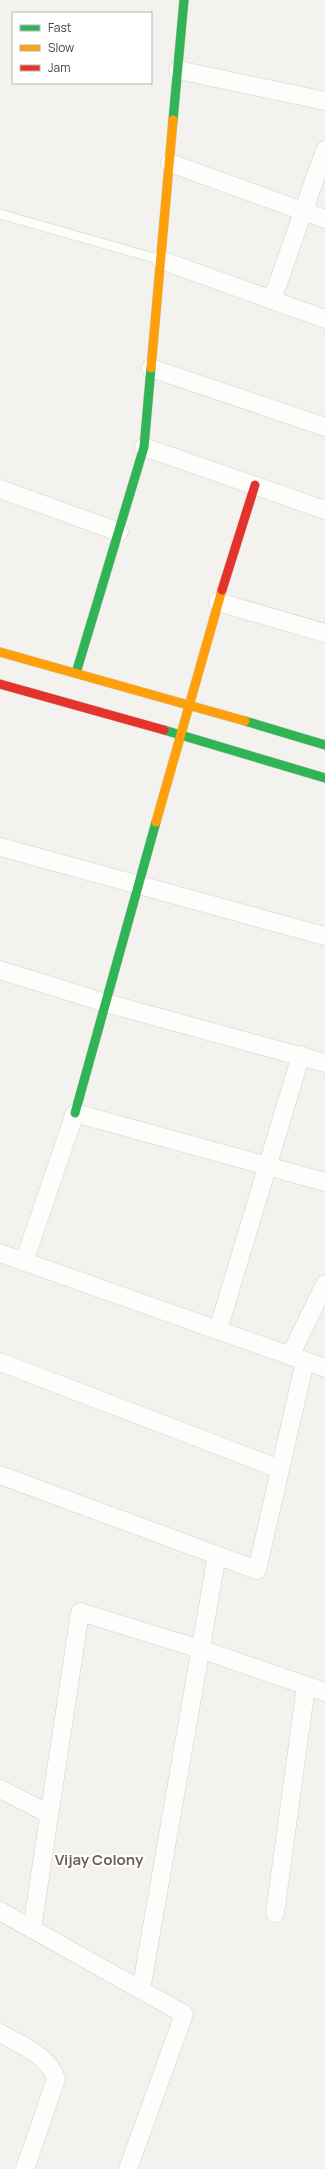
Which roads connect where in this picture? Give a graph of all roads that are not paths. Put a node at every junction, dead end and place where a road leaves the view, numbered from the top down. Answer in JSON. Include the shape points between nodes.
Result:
{"nodes":[{"id":1,"x":184,"y":0,"type":"edge"},
{"id":2,"x":178,"y":70,"type":"junction"},
{"id":3,"x":325,"y":101,"type":"edge"},
{"id":4,"x":325,"y":150,"type":"edge"},
{"id":5,"x":170,"y":163,"type":"junction"},
{"id":6,"x":304,"y":210,"type":"junction"},
{"id":7,"x":0,"y":214,"type":"edge"},
{"id":8,"x":325,"y":219,"type":"edge"},
{"id":9,"x":161,"y":260,"type":"junction"},
{"id":10,"x":272,"y":300,"type":"junction"},
{"id":11,"x":325,"y":319,"type":"edge"},
{"id":12,"x":151,"y":368,"type":"junction"},
{"id":13,"x":325,"y":427,"type":"edge"},
{"id":14,"x":144,"y":447,"type":"junction"},
{"id":15,"x":255,"y":485,"type":"junction"},
{"id":16,"x":0,"y":489,"type":"edge"},
{"id":17,"x":325,"y":510,"type":"edge"},
{"id":18,"x":119,"y":532,"type":"junction"},
{"id":19,"x":218,"y":602,"type":"junction"},
{"id":20,"x":325,"y":632,"type":"edge"},
{"id":21,"x":0,"y":652,"type":"edge"},
{"id":22,"x":76,"y":673,"type":"junction"},
{"id":23,"x":0,"y":684,"type":"edge"},
{"id":24,"x":188,"y":704,"type":"junction"},
{"id":25,"x":180,"y":734,"type":"junction"},
{"id":26,"x":325,"y":745,"type":"edge"},
{"id":27,"x":325,"y":778,"type":"edge"},
{"id":28,"x":0,"y":847,"type":"edge"},
{"id":29,"x":139,"y":884,"type":"junction"},
{"id":30,"x":325,"y":936,"type":"edge"},
{"id":31,"x":0,"y":970,"type":"edge"},
{"id":32,"x":106,"y":1003,"type":"junction"},
{"id":33,"x":301,"y":1055,"type":"junction"},
{"id":34,"x":325,"y":1063,"type":"edge"},
{"id":35,"x":75,"y":1113,"type":"junction"},
{"id":36,"x":267,"y":1165,"type":"junction"},
{"id":37,"x":325,"y":1182,"type":"edge"},
{"id":38,"x":0,"y":1253,"type":"edge"},
{"id":39,"x":24,"y":1262,"type":"junction"},
{"id":40,"x":325,"y":1284,"type":"edge"},
{"id":41,"x":218,"y":1330,"type":"junction"},
{"id":42,"x":298,"y":1358,"type":"junction"},
{"id":43,"x":0,"y":1362,"type":"edge"},
{"id":44,"x":325,"y":1368,"type":"edge"},
{"id":45,"x":280,"y":1469,"type":"junction"},
{"id":46,"x":0,"y":1474,"type":"edge"},
{"id":47,"x":217,"y":1555,"type":"junction"},
{"id":48,"x":200,"y":1649,"type":"junction"},
{"id":49,"x":306,"y":1686,"type":"junction"},
{"id":50,"x":325,"y":1692,"type":"edge"},
{"id":51,"x":0,"y":1789,"type":"edge"},
{"id":52,"x":49,"y":1814,"type":"junction"},
{"id":53,"x":0,"y":1911,"type":"edge"},
{"id":54,"x":275,"y":1913,"type":"dead end"},
{"id":55,"x":32,"y":1929,"type":"junction"},
{"id":56,"x":141,"y":1990,"type":"junction"},
{"id":57,"x":0,"y":2032,"type":"edge"},
{"id":58,"x":25,"y":2169,"type":"edge"},
{"id":59,"x":128,"y":2169,"type":"edge"}],
"edges":[{"from":1,"to":2,"type":"street"},
{"from":2,"to":3,"type":"street"},
{"from":2,"to":5,"type":"street"},
{"from":4,"to":6,"type":"street"},
{"from":5,"to":6,"type":"street"},
{"from":5,"to":9,"type":"street"},
{"from":6,"to":8,"type":"street"},
{"from":6,"to":10,"type":"street"},
{"from":7,"to":9,"type":"lane"},
{"from":9,"to":10,"type":"street"},
{"from":9,"to":12,"type":"street"},
{"from":10,"to":11,"type":"street"},
{"from":12,"to":13,"type":"street"},
{"from":12,"to":14,"type":"street"},
{"from":14,"to":15,"type":"street"},
{"from":14,"to":18,"type":"street"},
{"from":15,"to":17,"type":"street"},
{"from":15,"to":19,"type":"street"},
{"from":16,"to":18,"type":"street"},
{"from":18,"to":22,"type":"street"},
{"from":19,"to":20,"type":"street"},
{"from":19,"to":24,"type":"street"},
{"from":21,"to":22,"type":"street"},
{"from":22,"to":24,"type":"street"},
{"from":23,"to":25,"type":"street"},
{"from":24,"to":25,"type":"street"},
{"from":24,"to":26,"type":"street"},
{"from":25,"to":27,"type":"street"},
{"from":25,"to":29,"type":"street"},
{"from":28,"to":29,"type":"street"},
{"from":29,"to":30,"type":"street"},
{"from":29,"to":32,"type":"street"},
{"from":31,"to":32,"type":"street"},
{"from":32,"to":33,"type":"street"},
{"from":32,"to":35,"type":"street"},
{"from":33,"to":34,"type":"street"},
{"from":33,"to":36,"type":"street"},
{"from":35,"to":36,"type":"street"},
{"from":35,"to":39,"type":"street"},
{"from":36,"to":37,"type":"street"},
{"from":36,"to":41,"type":"street"},
{"from":38,"to":39,"type":"street"},
{"from":39,"to":41,"type":"street"},
{"from":40,"to":42,"type":"street"},
{"from":41,"to":42,"type":"street"},
{"from":42,"to":44,"type":"street"},
{"from":42,"to":45,"type":"street"},
{"from":43,"to":45,"type":"street"},
{"from":45,"to":47,"type":"street","via":[[257,1570]]},
{"from":46,"to":47,"type":"street"},
{"from":47,"to":48,"type":"street"},
{"from":48,"to":49,"type":"street"},
{"from":48,"to":52,"type":"street","via":[[80,1612]]},
{"from":48,"to":56,"type":"street"},
{"from":49,"to":50,"type":"street"},
{"from":49,"to":54,"type":"street"},
{"from":51,"to":52,"type":"street"},
{"from":52,"to":55,"type":"street"},
{"from":53,"to":55,"type":"street"},
{"from":55,"to":56,"type":"street"},
{"from":56,"to":59,"type":"street","via":[[184,2014]]},
{"from":57,"to":58,"type":"street","via":[[47,2063],[54,2070],[56,2079]]}]}
